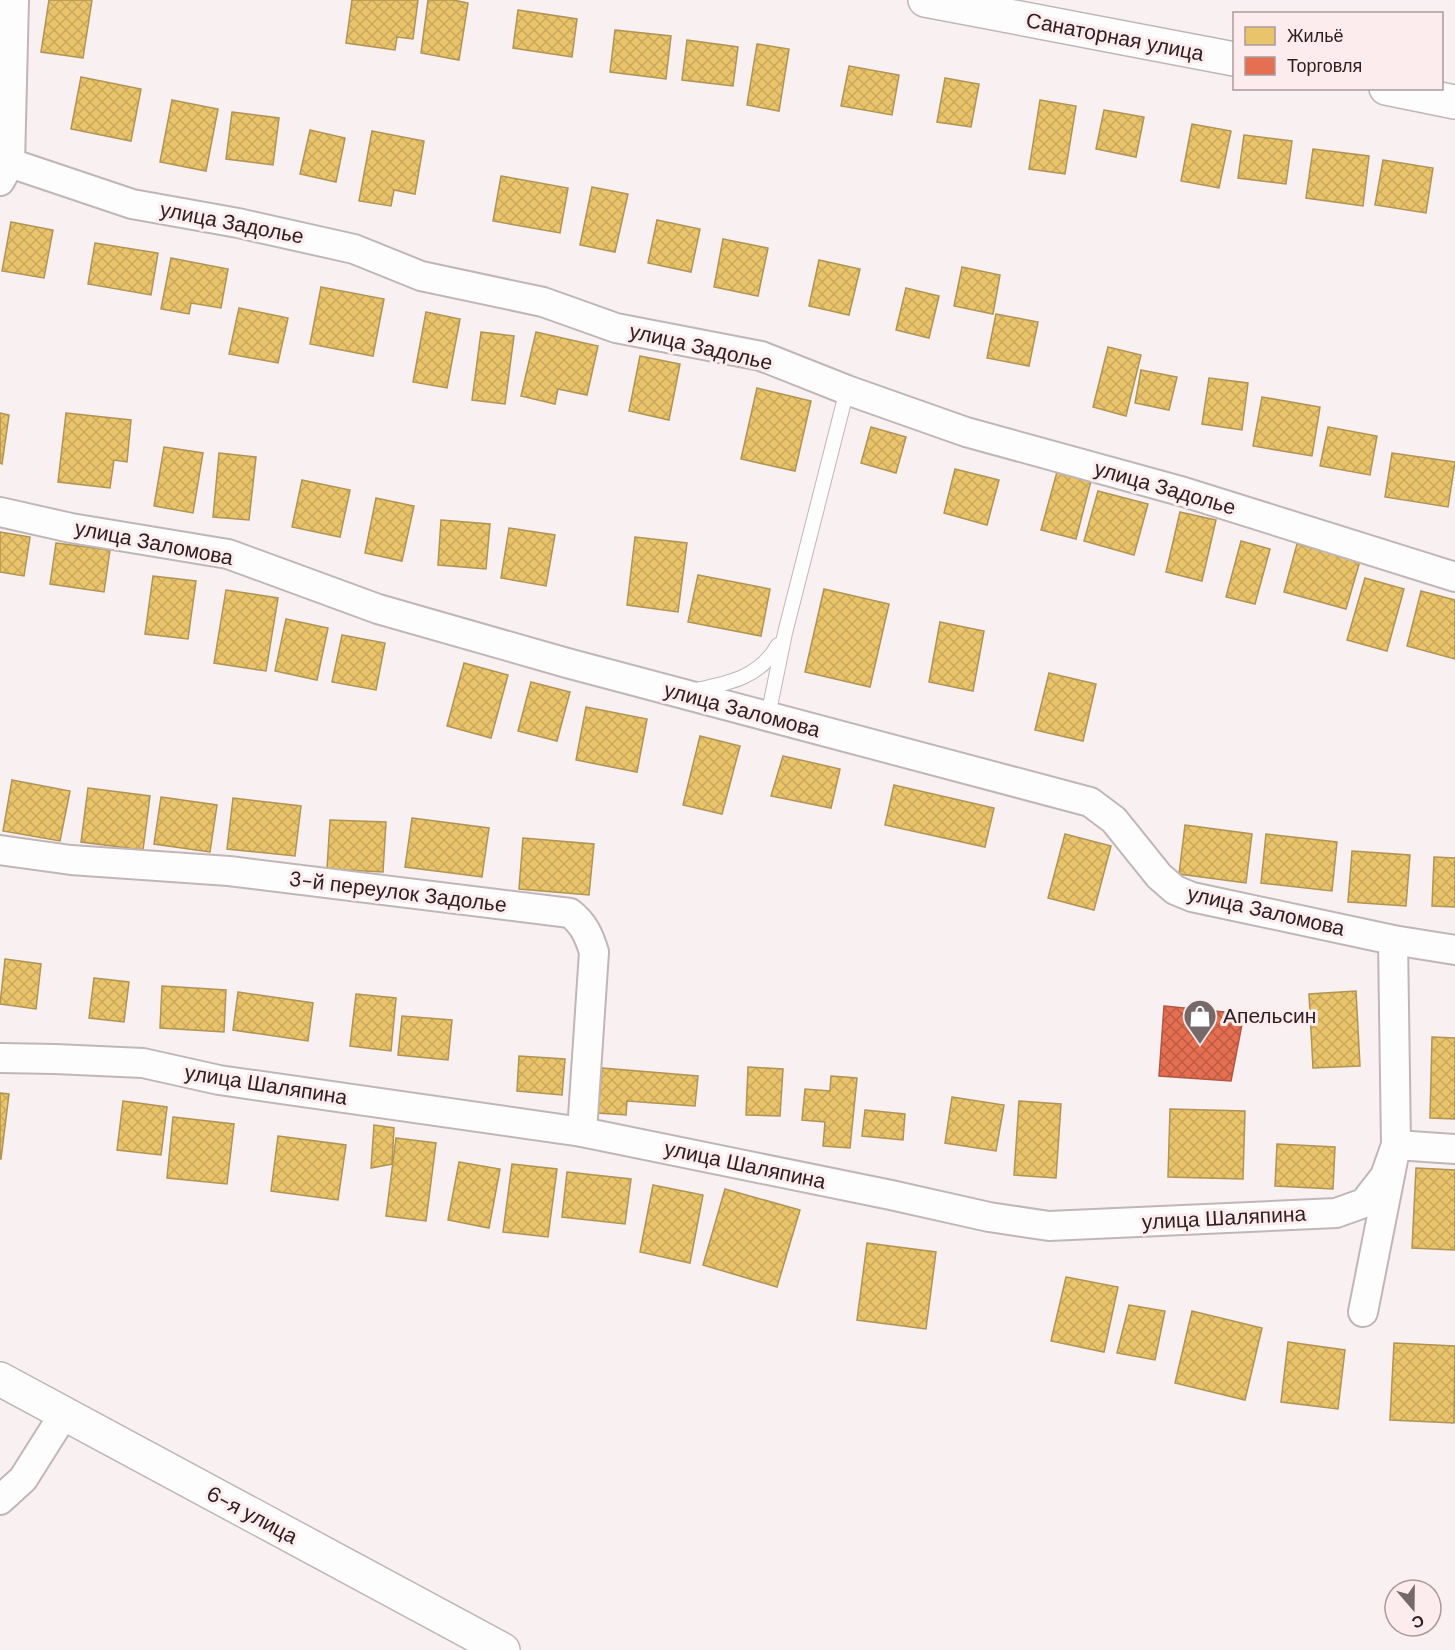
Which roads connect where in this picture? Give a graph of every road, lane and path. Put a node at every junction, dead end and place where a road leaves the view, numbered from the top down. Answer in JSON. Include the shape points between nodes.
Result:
{"nodes":[{"id":1,"x":14,"y":0,"type":"edge"},
{"id":2,"x":925,"y":0,"type":"edge"},
{"id":3,"x":1233,"y":59,"type":"edge"},
{"id":4,"x":1396,"y":90,"type":"edge"},
{"id":5,"x":1455,"y":102,"type":"edge"},
{"id":6,"x":5,"y":172,"type":"edge"},
{"id":7,"x":847,"y":390,"type":"junction"},
{"id":8,"x":0,"y":512,"type":"edge"},
{"id":9,"x":1455,"y":577,"type":"edge"},
{"id":10,"x":785,"y":633,"type":"junction"},
{"id":11,"x":682,"y":693,"type":"junction"},
{"id":12,"x":768,"y":717,"type":"junction"},
{"id":13,"x":0,"y":850,"type":"edge"},
{"id":14,"x":1393,"y":940,"type":"junction"},
{"id":15,"x":1455,"y":950,"type":"edge"},
{"id":16,"x":0,"y":1058,"type":"edge"},
{"id":17,"x":582,"y":1132,"type":"junction"},
{"id":18,"x":1396,"y":1145,"type":"junction"},
{"id":19,"x":1455,"y":1149,"type":"edge"},
{"id":20,"x":1363,"y":1312,"type":"dead end"},
{"id":21,"x":0,"y":1379,"type":"edge"},
{"id":22,"x":64,"y":1414,"type":"junction"},
{"id":23,"x":0,"y":1500,"type":"edge"},
{"id":24,"x":503,"y":1650,"type":"edge"}],
"edges":[{"from":1,"to":6,"type":"street"},
{"from":2,"to":3,"type":"street","name":"Санаторная улица"},
{"from":4,"to":5,"type":"street"},
{"from":6,"to":7,"type":"street","name":"улица Задолье","via":[[132,204],[354,249],[421,276],[543,302],[616,328],[761,356]]},
{"from":7,"to":9,"type":"street","name":"улица Задолье","via":[[966,432],[1184,492]]},
{"from":7,"to":10,"type":"lane"},
{"from":8,"to":11,"type":"street","name":"улица Заломова","via":[[228,555],[378,609]]},
{"from":10,"to":11,"type":"lane","via":[[770,659],[750,674]]},
{"from":10,"to":12,"type":"lane"},
{"from":11,"to":12,"type":"street","name":"улица Заломова"},
{"from":12,"to":14,"type":"street","name":"улица Заломова","via":[[1090,802],[1114,820],[1175,890],[1192,897]]},
{"from":13,"to":17,"type":"street","name":"3-й переулок Задолье","via":[[71,860],[228,871],[570,913],[588,933],[594,952]]},
{"from":14,"to":15,"type":"street","name":"улица Заломова"},
{"from":14,"to":18,"type":"street"},
{"from":16,"to":17,"type":"street","name":"улица Шаляпина","via":[[143,1064],[219,1080]]},
{"from":17,"to":18,"type":"street","name":"улица Шаляпина","via":[[1049,1227],[1336,1213],[1364,1203],[1385,1176]]},
{"from":18,"to":19,"type":"street"},
{"from":18,"to":20,"type":"street"},
{"from":21,"to":22,"type":"street","name":"6-я улица"},
{"from":22,"to":23,"type":"street","via":[[23,1479]]},
{"from":22,"to":24,"type":"street","name":"6-я улица"}]}
